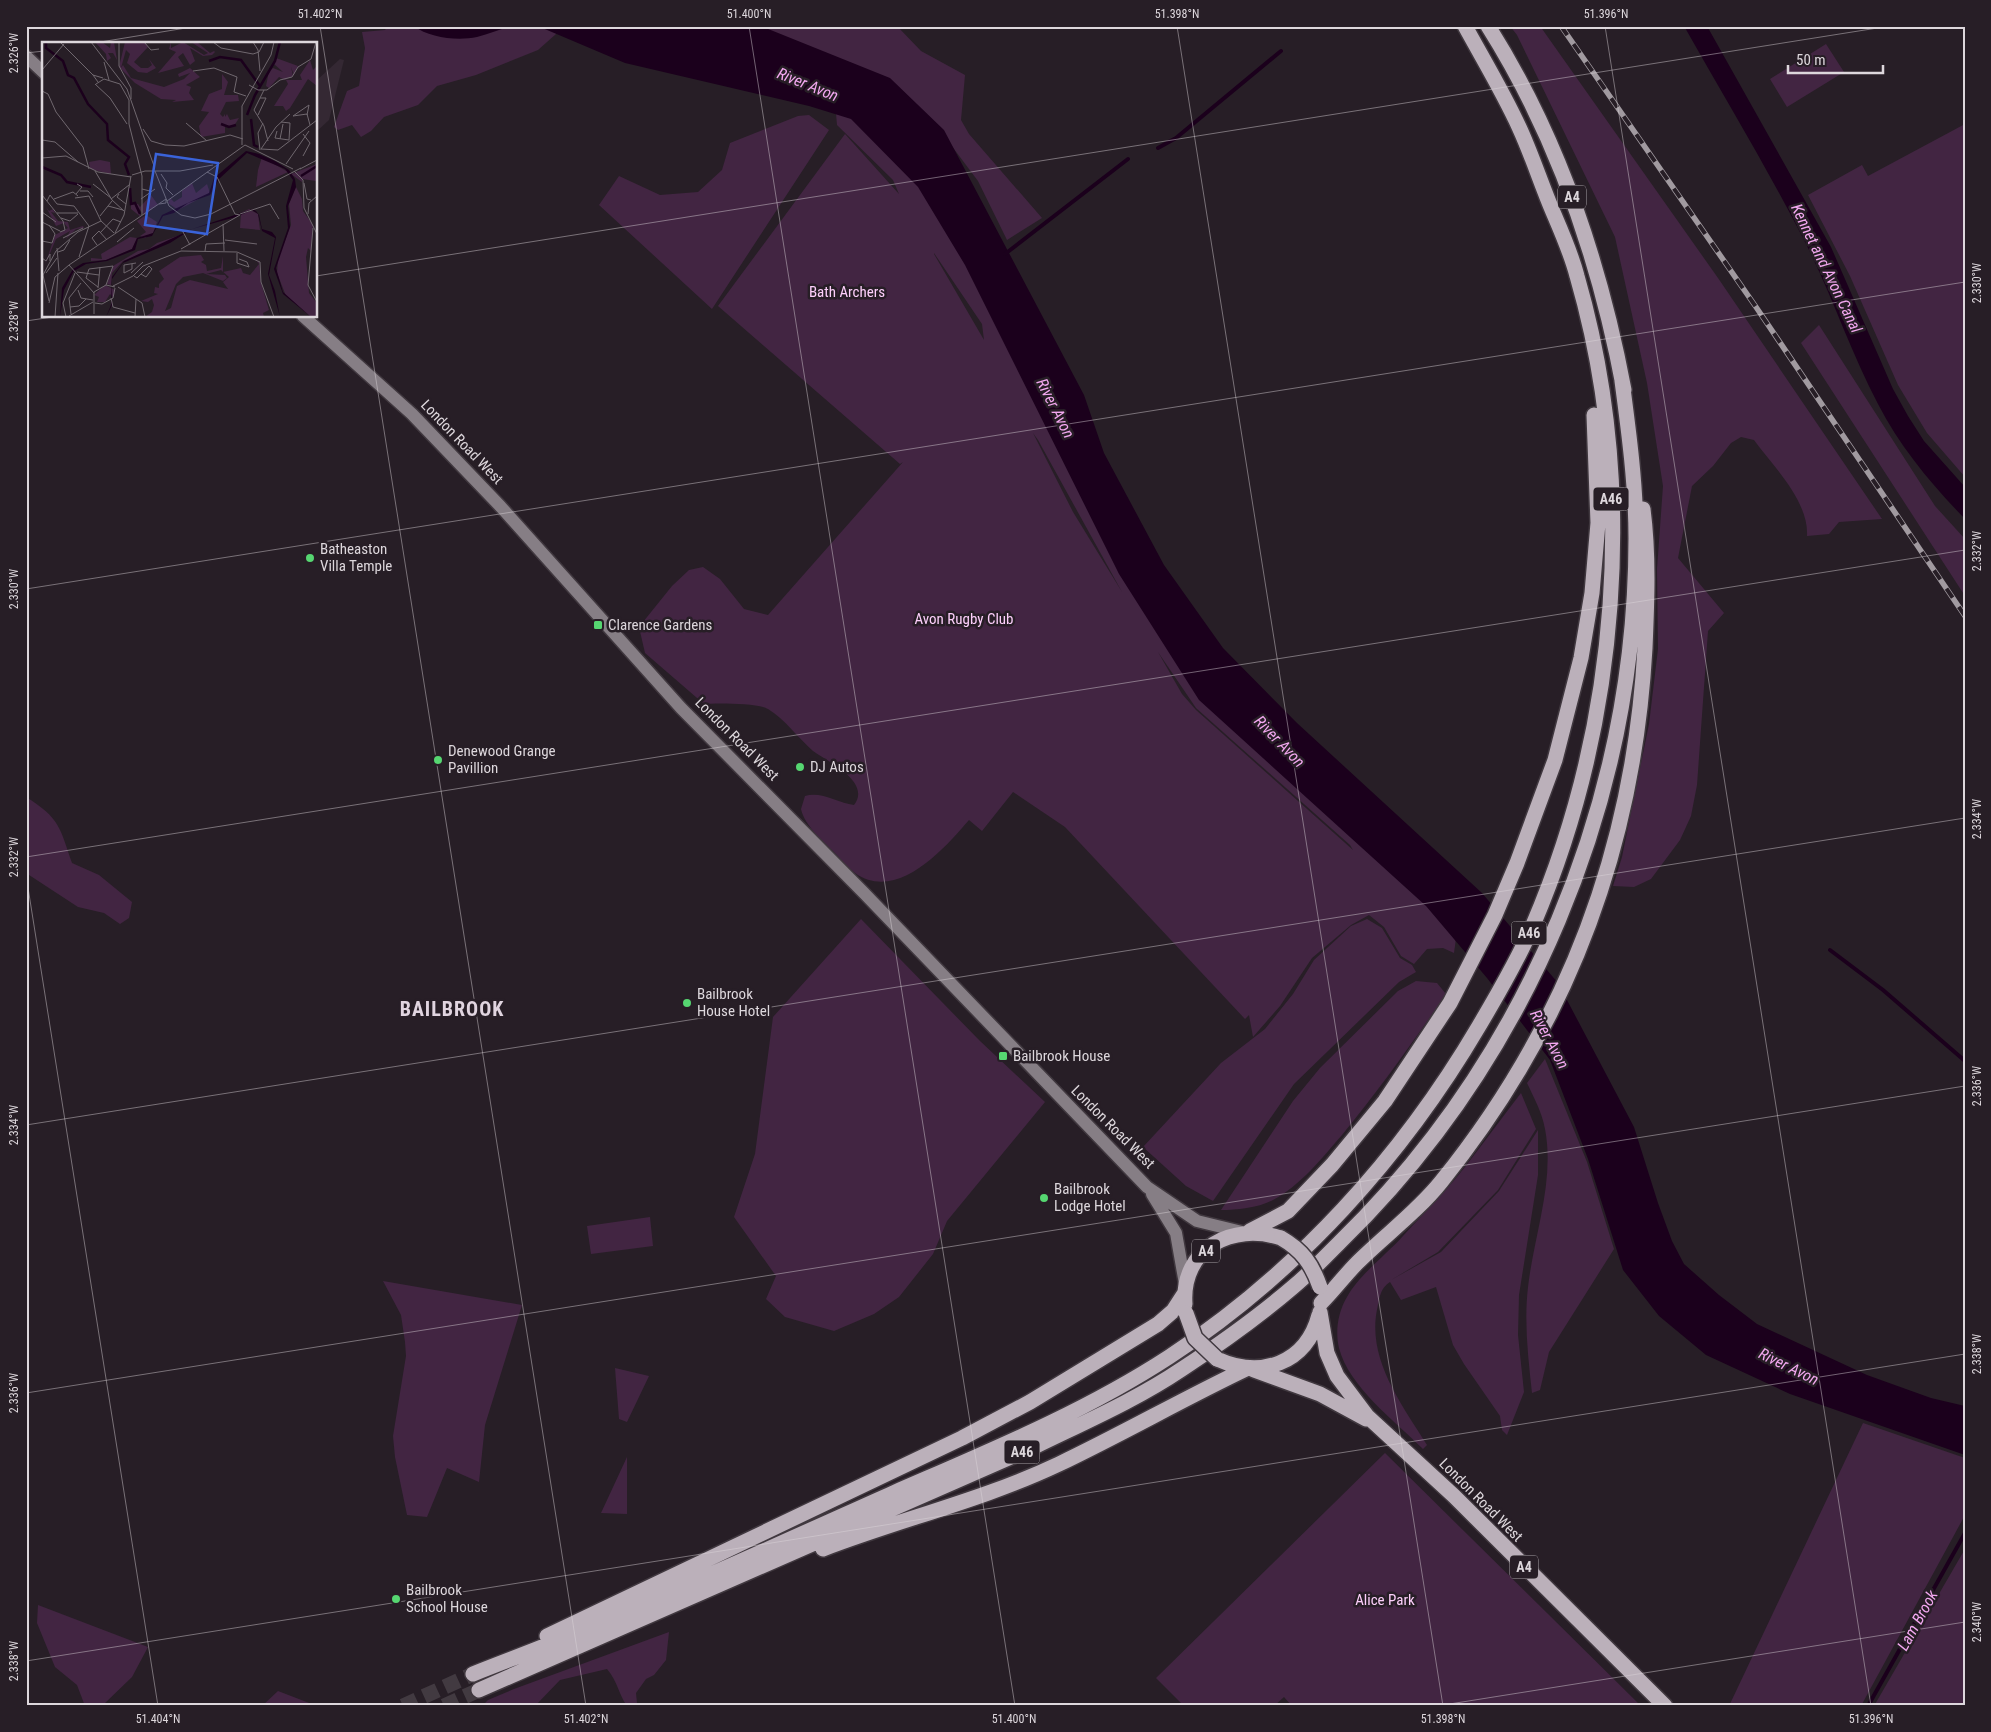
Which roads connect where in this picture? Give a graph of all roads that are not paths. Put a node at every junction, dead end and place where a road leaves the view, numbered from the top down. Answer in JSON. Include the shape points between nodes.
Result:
{"nodes":[{"id":1,"x":1465,"y":26,"type":"edge"},
{"id":2,"x":1488,"y":26,"type":"edge"},
{"id":3,"x":26,"y":56,"type":"edge"},
{"id":4,"x":42,"y":71,"type":"edge"},
{"id":5,"x":1553,"y":213,"type":"junction"},
{"id":6,"x":305,"y":318,"type":"edge"},
{"id":7,"x":1622,"y":381,"type":"junction"},
{"id":8,"x":1147,"y":1187,"type":"junction"},
{"id":9,"x":1246,"y":1232,"type":"junction"},
{"id":10,"x":1185,"y":1290,"type":"junction"},
{"id":11,"x":1321,"y":1307,"type":"junction"},
{"id":12,"x":1249,"y":1369,"type":"junction"},
{"id":13,"x":1378,"y":1426,"type":"junction"},
{"id":14,"x":710,"y":1588,"type":"junction"},
{"id":15,"x":517,"y":1656,"type":"junction"},
{"id":16,"x":473,"y":1674,"type":"tunnel mouth"},
{"id":17,"x":479,"y":1690,"type":"tunnel mouth"},
{"id":18,"x":1665,"y":1706,"type":"edge"}],
"edges":[{"from":1,"to":5,"type":"highway","number":"A4","via":[[1518,126]]},
{"from":2,"to":7,"type":"highway","number":"A4","via":[[1526,90],[1563,173],[1590,248]]},
{"from":3,"to":4,"type":"street"},
{"from":5,"to":9,"type":"highway","via":[[1587,353],[1593,393],[1598,483],[1592,593],[1581,658],[1555,760],[1494,915],[1450,1003],[1427,1039],[1385,1101],[1332,1165],[1288,1211]]},
{"from":5,"to":15,"type":"highway","number":"A46","via":[[1577,274],[1592,338],[1609,454],[1610,596],[1594,732],[1559,856],[1532,927],[1497,996],[1417,1123],[1356,1196],[1276,1275],[1170,1356],[1111,1392],[1029,1433],[574,1635]]},
{"from":6,"to":8,"type":"street","name":"London Road West","via":[[414,417],[501,507],[682,708]]},
{"from":7,"to":11,"type":"highway","via":[[1638,463],[1646,530],[1648,598],[1643,678],[1634,747],[1615,844],[1598,904],[1574,966],[1503,1098],[1440,1184],[1358,1263]]},
{"from":7,"to":14,"type":"highway","number":"A46","via":[[1636,537],[1633,607],[1615,742],[1597,815],[1561,916],[1512,1018],[1474,1081],[1417,1158],[1369,1214],[1295,1286],[1178,1372],[1036,1446]]},
{"from":8,"to":9,"type":"street","name":"London Road West","via":[[1197,1221]]},
{"from":8,"to":10,"type":"street","name":"London Road West","via":[[1176,1233]]},
{"from":9,"to":10,"type":"highway","number":"A4","via":[[1226,1237],[1200,1256],[1191,1270]]},
{"from":9,"to":11,"type":"highway","number":"A4","bridge":true,"via":[[1266,1233],[1295,1246],[1315,1271]]},
{"from":10,"to":12,"type":"highway","number":"A4","bridge":true,"via":[[1186,1313],[1195,1338],[1217,1359]]},
{"from":10,"to":15,"type":"highway","via":[[1173,1311],[1158,1324],[1030,1402],[962,1438],[546,1636]]},
{"from":11,"to":12,"type":"highway","number":"A4","via":[[1310,1338],[1291,1357],[1266,1368]]},
{"from":11,"to":13,"type":"highway","name":"London Road West","number":"A4","via":[[1327,1353],[1337,1376]]},
{"from":12,"to":13,"type":"highway","name":"London Road West","number":"A4","via":[[1320,1394]]},
{"from":12,"to":14,"type":"highway","via":[[1059,1464],[998,1490]]},
{"from":13,"to":18,"type":"highway","name":"London Road West","number":"A4","via":[[1454,1496]]},
{"from":14,"to":17,"type":"highway","number":"A46"},
{"from":15,"to":16,"type":"highway","number":"A46"}]}
